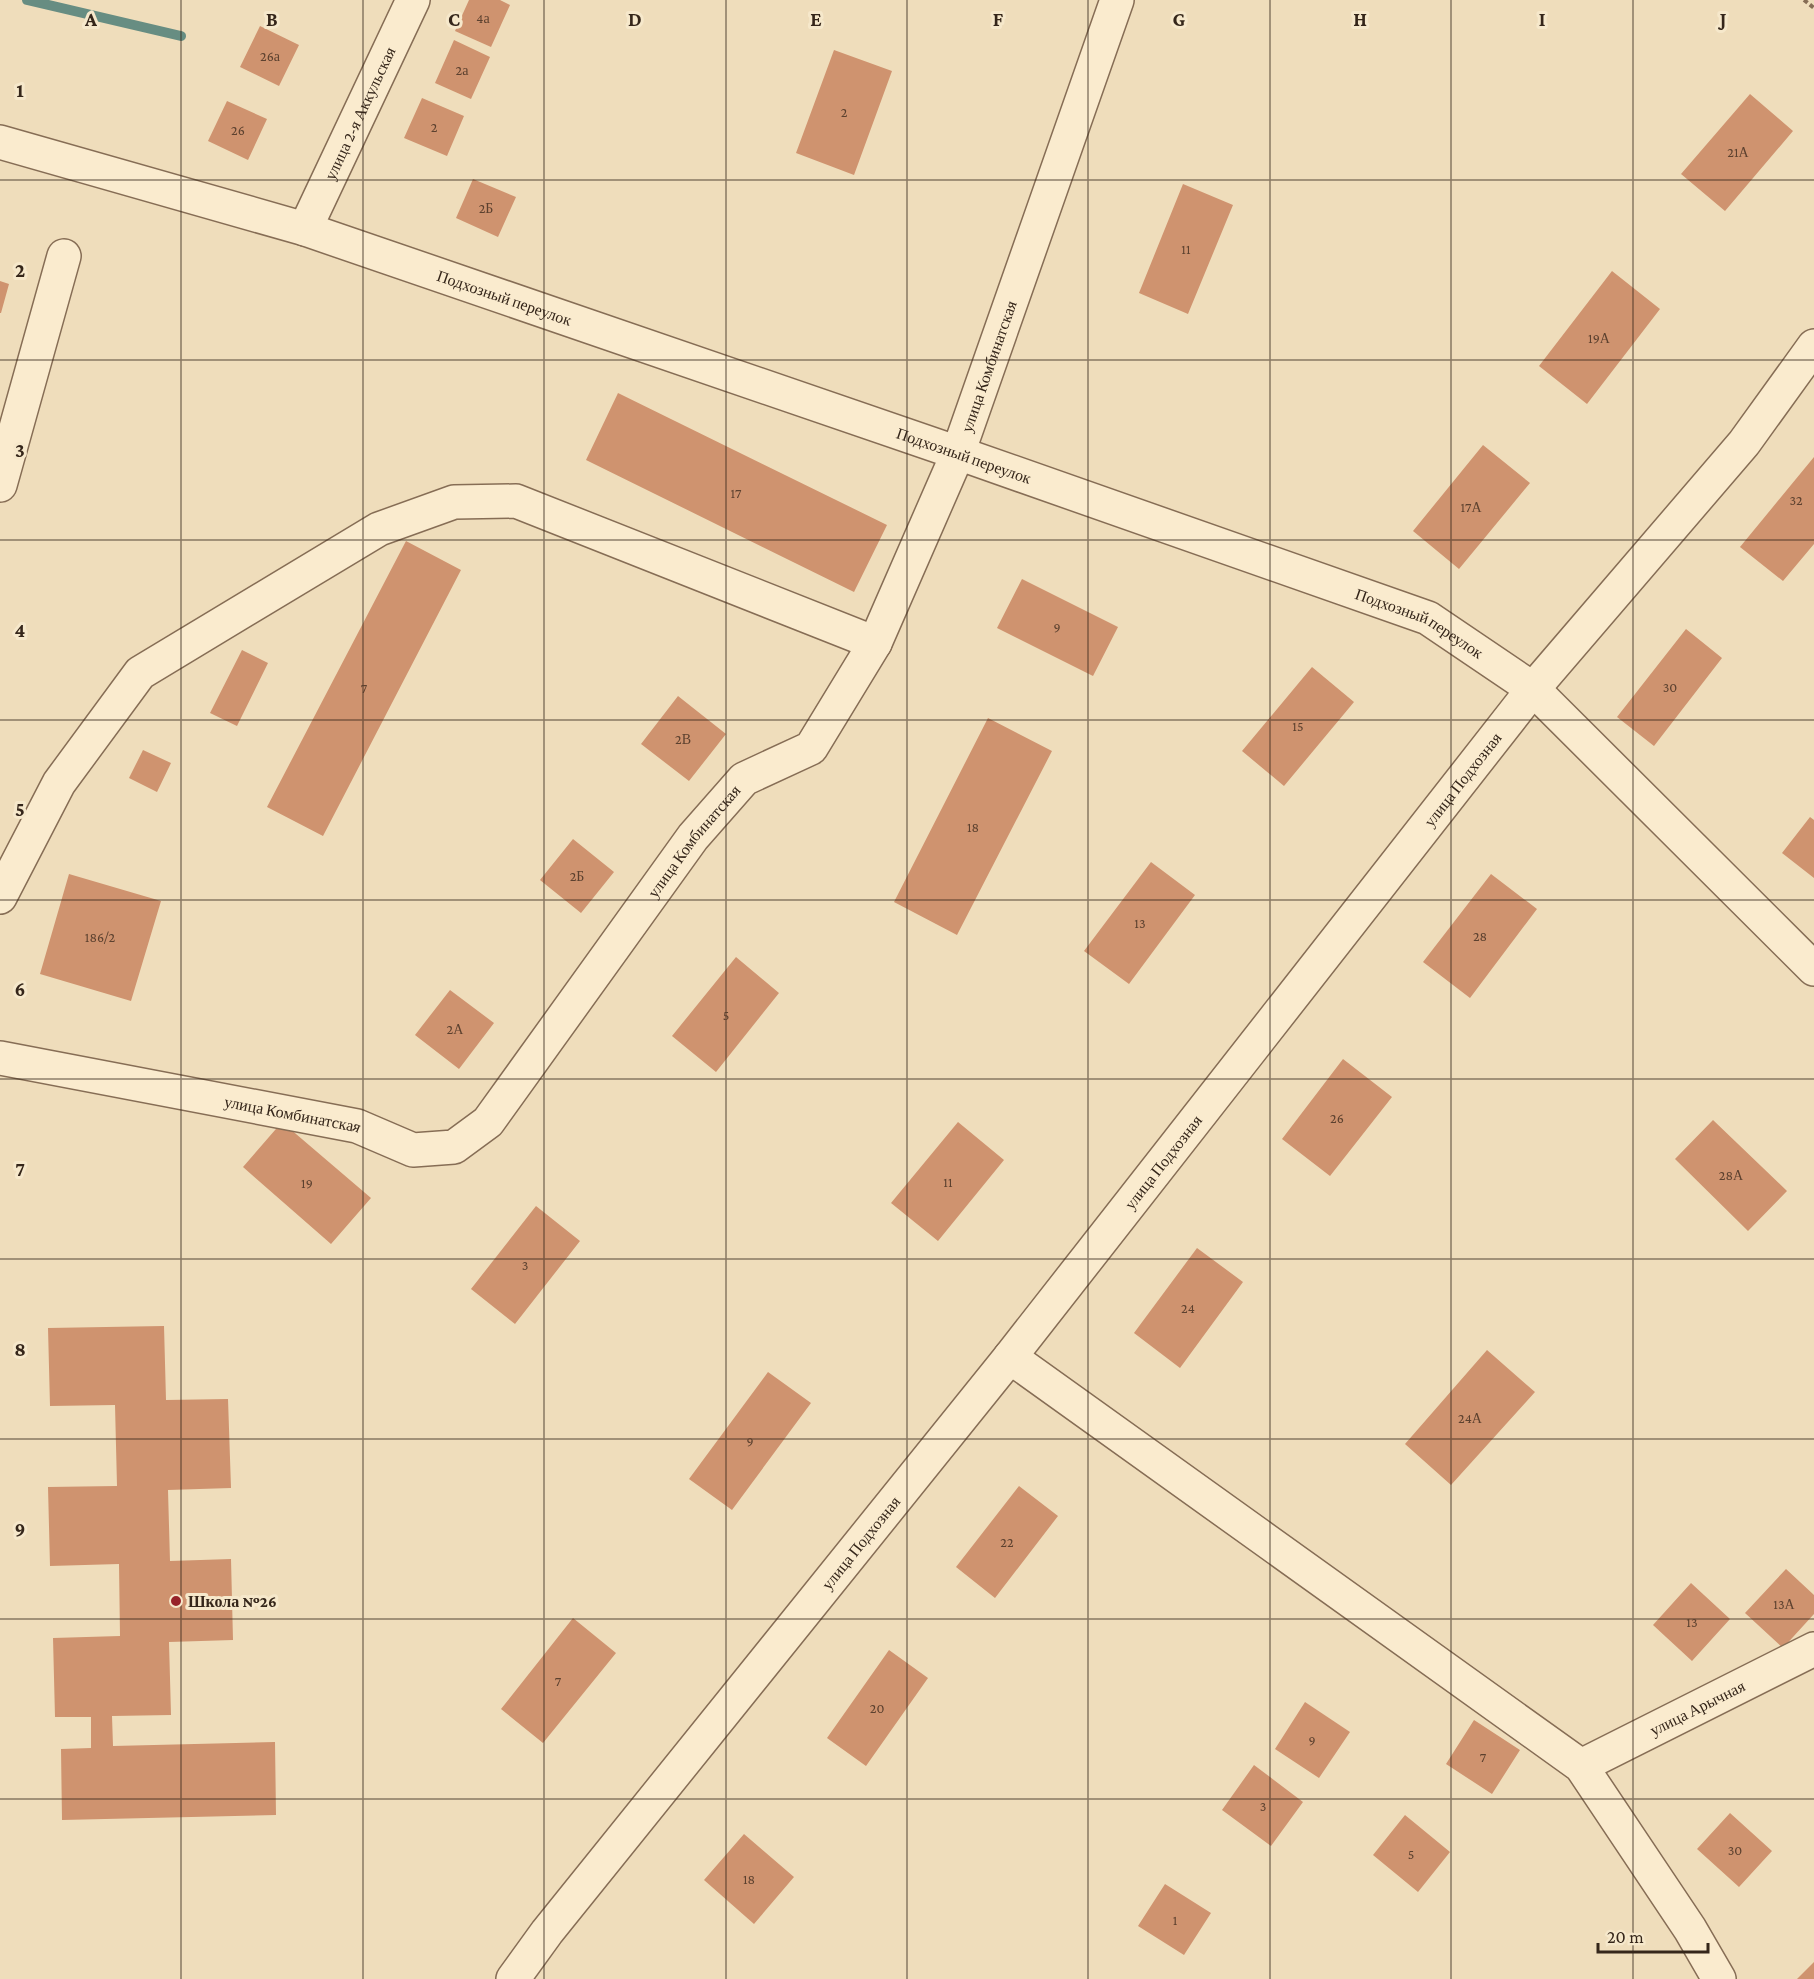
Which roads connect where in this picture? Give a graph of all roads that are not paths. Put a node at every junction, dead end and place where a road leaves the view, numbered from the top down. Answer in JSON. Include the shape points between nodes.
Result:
{"nodes":[{"id":1,"x":413,"y":0,"type":"edge"},
{"id":2,"x":1117,"y":0,"type":"edge"},
{"id":3,"x":0,"y":142,"type":"edge"},
{"id":4,"x":306,"y":228,"type":"junction"},
{"id":5,"x":64,"y":256,"type":"dead end"},
{"id":6,"x":1814,"y":346,"type":"edge"},
{"id":7,"x":958,"y":453,"type":"junction"},
{"id":8,"x":0,"y":485,"type":"edge"},
{"id":9,"x":875,"y":643,"type":"junction"},
{"id":10,"x":1533,"y":689,"type":"junction"},
{"id":11,"x":0,"y":897,"type":"edge"},
{"id":12,"x":1814,"y":969,"type":"edge"},
{"id":13,"x":0,"y":1058,"type":"edge"},
{"id":14,"x":1010,"y":1357,"type":"junction"},
{"id":15,"x":1814,"y":1649,"type":"edge"},
{"id":16,"x":1581,"y":1766,"type":"junction"},
{"id":17,"x":513,"y":1979,"type":"edge"},
{"id":18,"x":1719,"y":1979,"type":"edge"}],
"edges":[{"from":1,"to":4,"type":"street","name":"улица 2-я Аккульская"},
{"from":2,"to":7,"type":"street","name":"улица Комбинатская"},
{"from":3,"to":4,"type":"street","name":"Подхозный переулок"},
{"from":4,"to":7,"type":"street","name":"Подхозный переулок"},
{"from":5,"to":8,"type":"street"},
{"from":6,"to":10,"type":"street","name":"улица Подхозная","via":[[1744,443]]},
{"from":7,"to":9,"type":"street","name":"улица Комбинатская"},
{"from":7,"to":10,"type":"street","name":"Подхозный переулок","via":[[1428,618]]},
{"from":9,"to":11,"type":"street","via":[[516,501],[453,502],[379,529],[140,673],[59,783]]},
{"from":9,"to":13,"type":"street","name":"улица Комбинатская","via":[[811,748],[744,779],[693,837],[488,1122],[454,1147],[413,1150],[357,1126]]},
{"from":10,"to":12,"type":"street","name":"Подхозный переулок"},
{"from":10,"to":14,"type":"street","name":"улица Подхозная"},
{"from":14,"to":16,"type":"street"},
{"from":14,"to":17,"type":"street","name":"улица Подхозная"},
{"from":15,"to":16,"type":"street","name":"улица Арычная"},
{"from":16,"to":18,"type":"street"}]}
